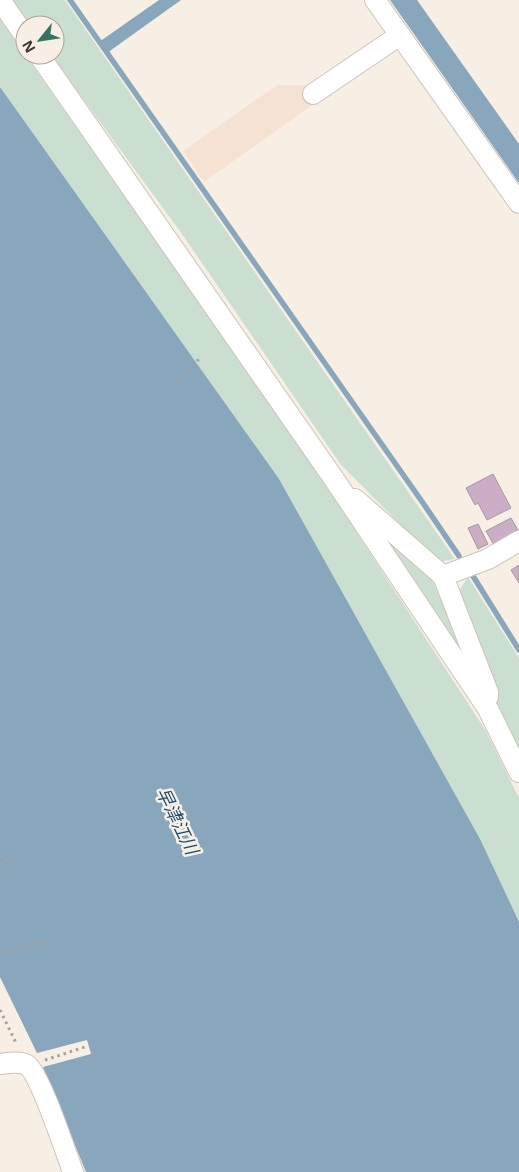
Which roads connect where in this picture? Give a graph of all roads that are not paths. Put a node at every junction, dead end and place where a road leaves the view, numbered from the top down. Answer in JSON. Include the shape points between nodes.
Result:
{"nodes":[{"id":1,"x":0,"y":0,"type":"edge"},
{"id":2,"x":375,"y":0,"type":"edge"},
{"id":3,"x":15,"y":22,"type":"edge"},
{"id":4,"x":400,"y":35,"type":"junction"},
{"id":5,"x":46,"y":65,"type":"edge"},
{"id":6,"x":313,"y":94,"type":"dead end"},
{"id":7,"x":519,"y":204,"type":"edge"},
{"id":8,"x":334,"y":479,"type":"junction"},
{"id":9,"x":519,"y":541,"type":"edge"},
{"id":10,"x":443,"y":576,"type":"junction"},
{"id":11,"x":488,"y":709,"type":"junction"},
{"id":12,"x":519,"y":772,"type":"edge"},
{"id":13,"x":0,"y":1064,"type":"edge"},
{"id":14,"x":73,"y":1172,"type":"edge"}],
"edges":[{"from":1,"to":3,"type":"street"},
{"from":2,"to":4,"type":"street"},
{"from":4,"to":6,"type":"street"},
{"from":4,"to":7,"type":"street"},
{"from":5,"to":8,"type":"street"},
{"from":8,"to":10,"type":"street"},
{"from":8,"to":11,"type":"street"},
{"from":9,"to":10,"type":"street","via":[[488,559]]},
{"from":10,"to":11,"type":"street","via":[[488,692]]},
{"from":11,"to":12,"type":"street"},
{"from":13,"to":14,"type":"street","via":[[27,1065],[37,1078]]}]}
